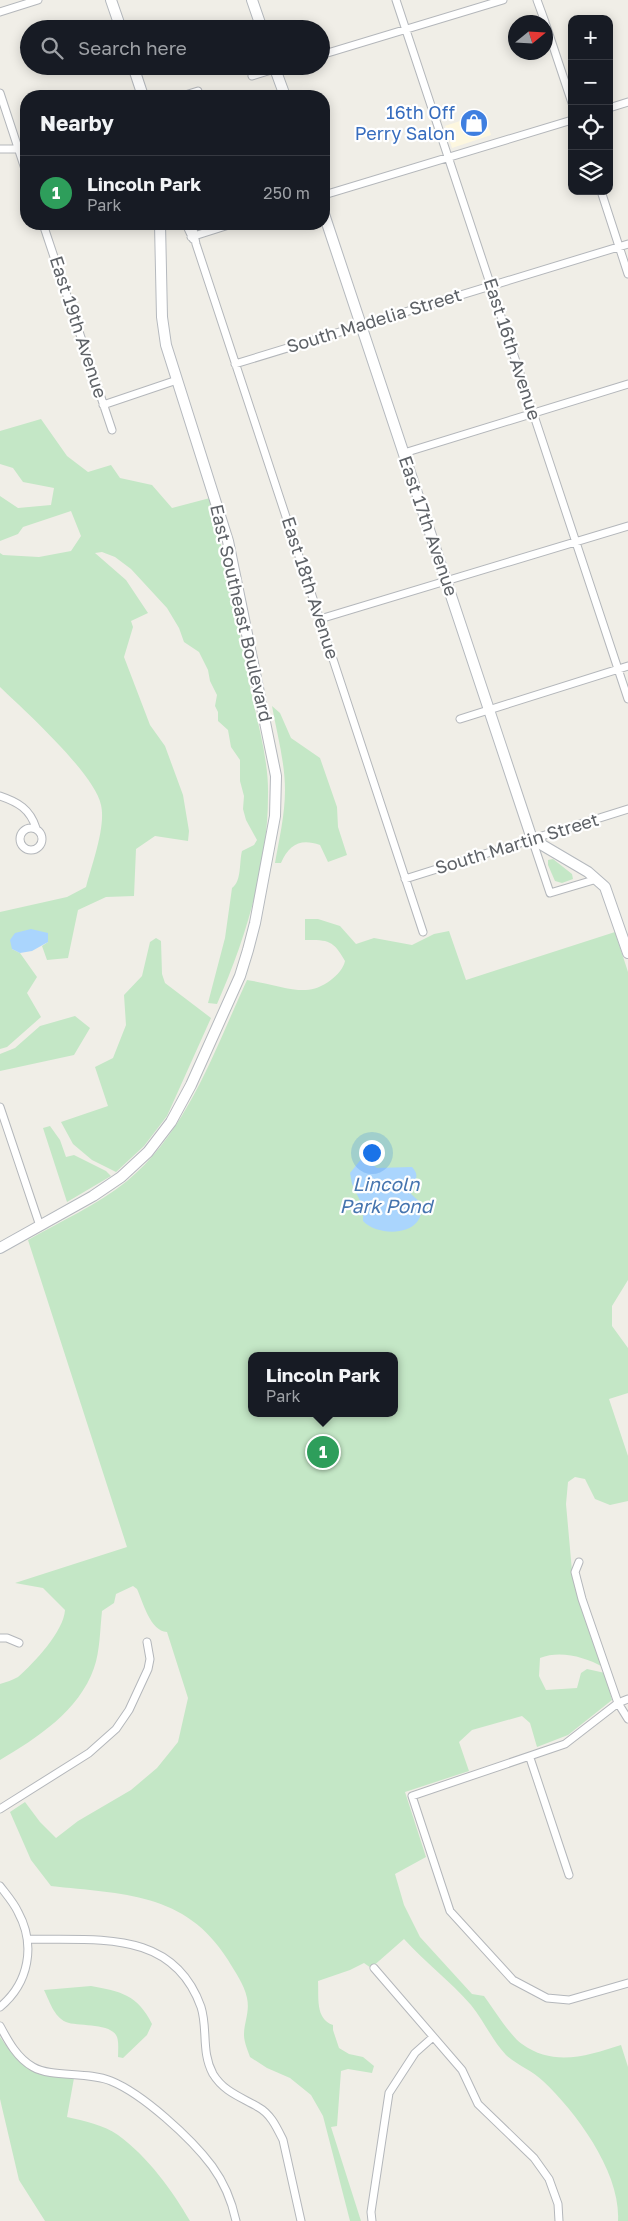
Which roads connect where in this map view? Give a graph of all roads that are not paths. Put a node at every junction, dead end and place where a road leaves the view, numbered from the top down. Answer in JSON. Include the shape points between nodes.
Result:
{"nodes":[{"id":1,"x":38,"y":0,"type":"edge"},
{"id":2,"x":112,"y":0,"type":"edge"},
{"id":3,"x":252,"y":0,"type":"edge"},
{"id":4,"x":396,"y":0,"type":"edge"},
{"id":5,"x":503,"y":0,"type":"edge"},
{"id":6,"x":537,"y":0,"type":"edge"},
{"id":7,"x":0,"y":12,"type":"edge"},
{"id":8,"x":542,"y":15,"type":"edge"},
{"id":9,"x":118,"y":20,"type":"edge"},
{"id":10,"x":259,"y":20,"type":"edge"},
{"id":11,"x":405,"y":30,"type":"junction"},
{"id":12,"x":553,"y":47,"type":"edge"},
{"id":13,"x":330,"y":52,"type":"edge"},
{"id":14,"x":137,"y":75,"type":"edge"},
{"id":15,"x":255,"y":75,"type":"edge"},
{"id":16,"x":280,"y":75,"type":"edge"},
{"id":17,"x":252,"y":76,"type":"dead end"},
{"id":18,"x":142,"y":90,"type":"edge"},
{"id":19,"x":283,"y":90,"type":"edge"},
{"id":20,"x":568,"y":91,"type":"edge"},
{"id":21,"x":0,"y":92,"type":"edge"},
{"id":22,"x":628,"y":102,"type":"edge"},
{"id":23,"x":613,"y":107,"type":"edge"},
{"id":24,"x":568,"y":121,"type":"edge"},
{"id":25,"x":18,"y":148,"type":"junction"},
{"id":26,"x":0,"y":149,"type":"edge"},
{"id":27,"x":20,"y":154,"type":"edge"},
{"id":28,"x":448,"y":157,"type":"junction"},
{"id":29,"x":330,"y":193,"type":"edge"},
{"id":30,"x":602,"y":195,"type":"edge"},
{"id":31,"x":45,"y":230,"type":"edge"},
{"id":32,"x":160,"y":230,"type":"edge"},
{"id":33,"x":190,"y":230,"type":"edge"},
{"id":34,"x":192,"y":230,"type":"edge"},
{"id":35,"x":212,"y":230,"type":"edge"},
{"id":36,"x":329,"y":230,"type":"edge"},
{"id":37,"x":193,"y":236,"type":"junction"},
{"id":38,"x":628,"y":244,"type":"edge"},
{"id":39,"x":619,"y":247,"type":"junction"},
{"id":40,"x":628,"y":274,"type":"edge"},
{"id":41,"x":491,"y":286,"type":"junction"},
{"id":42,"x":361,"y":325,"type":"junction"},
{"id":43,"x":235,"y":364,"type":"junction"},
{"id":44,"x":177,"y":380,"type":"junction"},
{"id":45,"x":628,"y":384,"type":"edge"},
{"id":46,"x":103,"y":405,"type":"junction"},
{"id":47,"x":533,"y":413,"type":"junction"},
{"id":48,"x":112,"y":430,"type":"dead end"},
{"id":49,"x":404,"y":453,"type":"junction"},
{"id":50,"x":628,"y":526,"type":"edge"},
{"id":51,"x":576,"y":541,"type":"junction"},
{"id":52,"x":447,"y":580,"type":"junction"},
{"id":53,"x":320,"y":619,"type":"junction"},
{"id":54,"x":628,"y":666,"type":"edge"},
{"id":55,"x":618,"y":669,"type":"junction"},
{"id":56,"x":628,"y":698,"type":"edge"},
{"id":57,"x":489,"y":710,"type":"junction"},
{"id":58,"x":460,"y":719,"type":"dead end"},
{"id":59,"x":0,"y":796,"type":"edge"},
{"id":60,"x":628,"y":810,"type":"edge"},
{"id":61,"x":36,"y":828,"type":"dead end"},
{"id":62,"x":532,"y":839,"type":"junction"},
{"id":63,"x":405,"y":879,"type":"junction"},
{"id":64,"x":597,"y":879,"type":"junction"},
{"id":65,"x":423,"y":932,"type":"dead end"},
{"id":66,"x":628,"y":954,"type":"edge"},
{"id":67,"x":0,"y":1107,"type":"edge"},
{"id":68,"x":40,"y":1226,"type":"junction"},
{"id":69,"x":0,"y":1248,"type":"edge"},
{"id":70,"x":579,"y":1562,"type":"dead end"},
{"id":71,"x":0,"y":1638,"type":"edge"},
{"id":72,"x":147,"y":1642,"type":"dead end"},
{"id":73,"x":19,"y":1643,"type":"dead end"},
{"id":74,"x":628,"y":1699,"type":"edge"},
{"id":75,"x":618,"y":1703,"type":"junction"},
{"id":76,"x":628,"y":1719,"type":"edge"},
{"id":77,"x":530,"y":1758,"type":"junction"},
{"id":78,"x":0,"y":1809,"type":"edge"},
{"id":79,"x":569,"y":1875,"type":"dead end"},
{"id":80,"x":0,"y":1886,"type":"edge"},
{"id":81,"x":28,"y":1939,"type":"junction"},
{"id":82,"x":374,"y":1968,"type":"dead end"},
{"id":83,"x":628,"y":1983,"type":"edge"},
{"id":84,"x":0,"y":2007,"type":"edge"},
{"id":85,"x":0,"y":2026,"type":"edge"},
{"id":86,"x":433,"y":2037,"type":"junction"},
{"id":87,"x":236,"y":2221,"type":"edge"},
{"id":88,"x":301,"y":2221,"type":"edge"},
{"id":89,"x":372,"y":2221,"type":"edge"},
{"id":90,"x":559,"y":2221,"type":"edge"}],
"edges":[{"from":1,"to":7,"type":"street"},
{"from":2,"to":9,"type":"main road"},
{"from":3,"to":10,"type":"main road"},
{"from":4,"to":11,"type":"street","name":"East 16th Avenue"},
{"from":5,"to":11,"type":"street"},
{"from":6,"to":8,"type":"street"},
{"from":11,"to":13,"type":"street"},
{"from":11,"to":28,"type":"street","name":"East 16th Avenue"},
{"from":12,"to":20,"type":"street"},
{"from":14,"to":18,"type":"main road"},
{"from":15,"to":17,"type":"street"},
{"from":16,"to":19,"type":"main road"},
{"from":21,"to":25,"type":"street"},
{"from":22,"to":23,"type":"street"},
{"from":24,"to":28,"type":"street"},
{"from":25,"to":26,"type":"street"},
{"from":25,"to":27,"type":"street"},
{"from":28,"to":29,"type":"street"},
{"from":28,"to":41,"type":"street","name":"East 16th Avenue"},
{"from":30,"to":39,"type":"street"},
{"from":31,"to":46,"type":"street","name":"East 19th Avenue"},
{"from":32,"to":44,"type":"main road","name":"East Southeast Boulevard","via":[[162,317],[166,345]]},
{"from":33,"to":37,"type":"street","name":"East 18th Avenue"},
{"from":34,"to":37,"type":"street","name":"East 18th Avenue"},
{"from":35,"to":37,"type":"street"},
{"from":36,"to":42,"type":"main road","name":"East 17th Avenue"},
{"from":37,"to":43,"type":"street","name":"East 18th Avenue"},
{"from":38,"to":39,"type":"street","name":"South Madelia Street"},
{"from":39,"to":40,"type":"street"},
{"from":39,"to":41,"type":"street","name":"South Madelia Street"},
{"from":41,"to":42,"type":"street","name":"South Madelia Street"},
{"from":41,"to":47,"type":"street","name":"East 16th Avenue"},
{"from":42,"to":43,"type":"street","name":"South Madelia Street"},
{"from":42,"to":49,"type":"main road","name":"East 17th Avenue"},
{"from":43,"to":53,"type":"street","name":"East 18th Avenue"},
{"from":44,"to":46,"type":"street"},
{"from":44,"to":68,"type":"main road","name":"East Southeast Boulevard","via":[[228,541],[276,776],[275,816],[255,923],[240,976],[171,1122],[159,1140],[121,1177]]},
{"from":45,"to":47,"type":"street"},
{"from":46,"to":48,"type":"street","name":"East 19th Avenue"},
{"from":47,"to":49,"type":"street"},
{"from":47,"to":51,"type":"street","name":"East 16th Avenue"},
{"from":49,"to":52,"type":"main road","name":"East 17th Avenue"},
{"from":50,"to":51,"type":"street"},
{"from":51,"to":52,"type":"street"},
{"from":51,"to":55,"type":"street","name":"East 16th Avenue"},
{"from":52,"to":53,"type":"street"},
{"from":52,"to":57,"type":"main road","name":"East 17th Avenue"},
{"from":53,"to":63,"type":"street","name":"East 18th Avenue"},
{"from":54,"to":55,"type":"street"},
{"from":55,"to":56,"type":"street","name":"East 16th Avenue"},
{"from":55,"to":57,"type":"street"},
{"from":57,"to":58,"type":"street"},
{"from":57,"to":62,"type":"main road","name":"East 17th Avenue"},
{"from":59,"to":61,"type":"street","via":[[18,802],[28,811]]},
{"from":60,"to":62,"type":"street","name":"South Martin Street"},
{"from":62,"to":63,"type":"street","name":"South Martin Street"},
{"from":62,"to":64,"type":"main road"},
{"from":62,"to":64,"type":"street","name":"East 17th Avenue","via":[[550,893]]},
{"from":63,"to":65,"type":"street","name":"East 18th Avenue"},
{"from":64,"to":66,"type":"main road","via":[[608,893]]},
{"from":67,"to":68,"type":"street"},
{"from":68,"to":69,"type":"main road","name":"East Southeast Boulevard"},
{"from":70,"to":75,"type":"street","via":[[575,1572],[577,1581]]},
{"from":71,"to":73,"type":"street"},
{"from":72,"to":78,"type":"street","via":[[148,1669],[130,1710],[116,1729],[88,1753]]},
{"from":74,"to":75,"type":"street"},
{"from":75,"to":76,"type":"street"},
{"from":75,"to":77,"type":"street","via":[[573,1739]]},
{"from":77,"to":79,"type":"street"},
{"from":77,"to":83,"type":"street","via":[[412,1796],[450,1911],[513,1980],[547,1998],[569,2000]]},
{"from":80,"to":81,"type":"street","via":[[17,1909]]},
{"from":81,"to":84,"type":"street","via":[[26,1969],[18,1987]]},
{"from":81,"to":88,"type":"street","via":[[124,1942],[155,1951],[185,1975],[202,2009],[207,2057],[214,2074],[228,2092],[260,2107],[271,2118],[283,2140]]},
{"from":82,"to":86,"type":"street"},
{"from":85,"to":87,"type":"street","via":[[12,2048],[34,2068],[97,2077],[129,2090],[149,2104],[212,2166]]},
{"from":86,"to":89,"type":"street","via":[[415,2053],[389,2092]]},
{"from":86,"to":90,"type":"street","via":[[462,2070],[478,2104],[534,2158],[549,2179],[558,2204]]}]}
